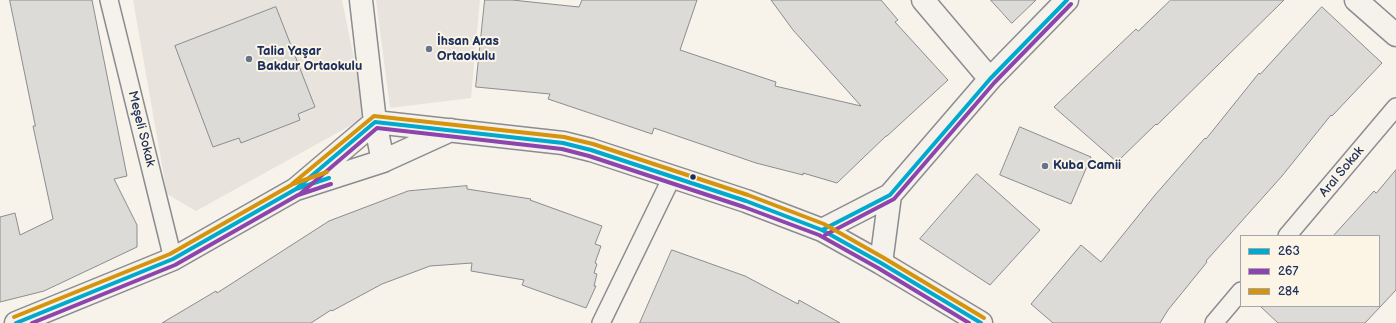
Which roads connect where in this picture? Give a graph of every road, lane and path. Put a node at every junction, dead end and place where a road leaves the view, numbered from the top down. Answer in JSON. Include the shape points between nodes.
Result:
{"nodes":[{"id":1,"x":109,"y":0,"type":"edge"},
{"id":2,"x":361,"y":0,"type":"edge"},
{"id":3,"x":923,"y":0,"type":"edge"},
{"id":4,"x":1067,"y":0,"type":"edge"},
{"id":5,"x":1356,"y":0,"type":"edge"},
{"id":6,"x":1396,"y":34,"type":"edge"},
{"id":7,"x":990,"y":79,"type":"junction"},
{"id":8,"x":1396,"y":107,"type":"edge"},
{"id":9,"x":376,"y":122,"type":"junction"},
{"id":10,"x":451,"y":130,"type":"junction"},
{"id":11,"x":383,"y":160,"type":"junction"},
{"id":12,"x":672,"y":177,"type":"junction"},
{"id":13,"x":296,"y":189,"type":"junction"},
{"id":14,"x":890,"y":195,"type":"junction"},
{"id":15,"x":822,"y":230,"type":"junction"},
{"id":16,"x":1288,"y":235,"type":"edge"},
{"id":17,"x":173,"y":259,"type":"junction"},
{"id":18,"x":881,"y":263,"type":"junction"},
{"id":19,"x":1240,"y":292,"type":"edge"},
{"id":20,"x":16,"y":323,"type":"edge"},
{"id":21,"x":602,"y":323,"type":"edge"},
{"id":22,"x":981,"y":323,"type":"edge"},
{"id":23,"x":1214,"y":323,"type":"edge"}],
"edges":[{"from":1,"to":17,"type":"street","name":"Meşeli Sokak"},
{"from":2,"to":9,"type":"main road"},
{"from":3,"to":7,"type":"main road"},
{"from":4,"to":7,"type":"main road"},
{"from":5,"to":6,"type":"main road"},
{"from":7,"to":14,"type":"main road"},
{"from":8,"to":16,"type":"street","name":"Aral Sokak"},
{"from":9,"to":10,"type":"main road"},
{"from":9,"to":11,"type":"main road"},
{"from":9,"to":13,"type":"main road"},
{"from":10,"to":11,"type":"main road"},
{"from":10,"to":12,"type":"main road","via":[[563,144],[591,150]]},
{"from":11,"to":13,"type":"main road"},
{"from":12,"to":15,"type":"main road","via":[[746,201]]},
{"from":12,"to":21,"type":"street"},
{"from":13,"to":17,"type":"main road"},
{"from":14,"to":15,"type":"main road"},
{"from":14,"to":18,"type":"main road"},
{"from":15,"to":18,"type":"main road"},
{"from":17,"to":20,"type":"main road"},
{"from":18,"to":22,"type":"main road"},
{"from":19,"to":23,"type":"street"}]}
